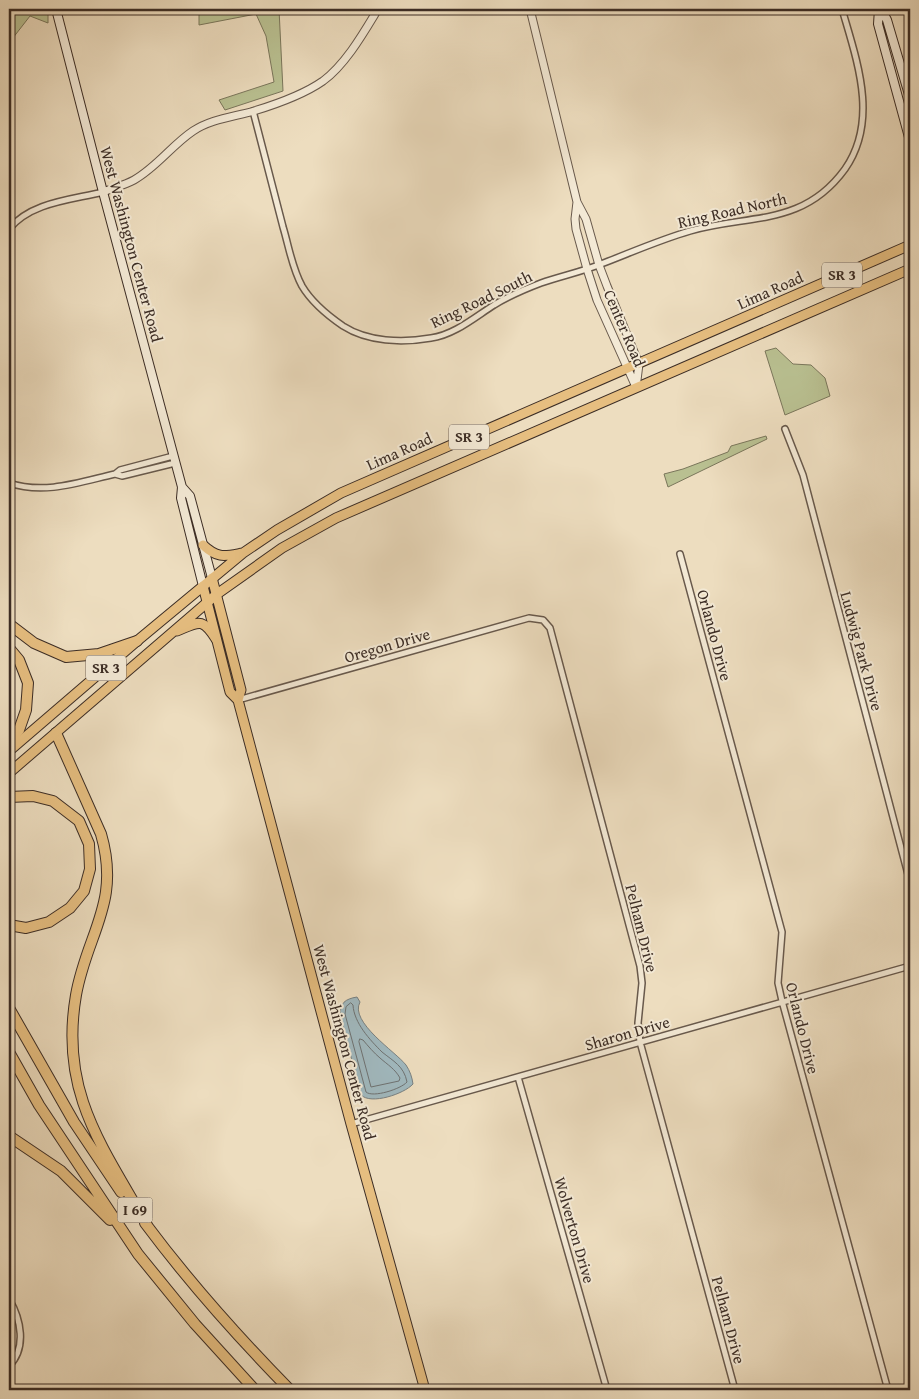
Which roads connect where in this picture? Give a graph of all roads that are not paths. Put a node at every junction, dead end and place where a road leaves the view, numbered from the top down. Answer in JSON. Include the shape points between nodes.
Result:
{"nodes":[{"id":1,"x":56,"y":9,"type":"edge"},
{"id":2,"x":378,"y":9,"type":"edge"},
{"id":3,"x":530,"y":9,"type":"edge"},
{"id":4,"x":842,"y":9,"type":"edge"},
{"id":5,"x":880,"y":9,"type":"edge"},
{"id":6,"x":910,"y":98,"type":"edge"},
{"id":7,"x":253,"y":112,"type":"junction"},
{"id":8,"x":910,"y":141,"type":"edge"},
{"id":9,"x":103,"y":192,"type":"junction"},
{"id":10,"x":577,"y":202,"type":"junction"},
{"id":11,"x":9,"y":229,"type":"edge"},
{"id":12,"x":910,"y":245,"type":"edge"},
{"id":13,"x":599,"y":265,"type":"junction"},
{"id":14,"x":587,"y":269,"type":"junction"},
{"id":15,"x":910,"y":269,"type":"edge"},
{"id":16,"x":639,"y":364,"type":"junction"},
{"id":17,"x":627,"y":370,"type":"junction"},
{"id":18,"x":636,"y":388,"type":"junction"},
{"id":19,"x":785,"y":429,"type":"dead end"},
{"id":20,"x":174,"y":459,"type":"junction"},
{"id":21,"x":9,"y":483,"type":"edge"},
{"id":22,"x":182,"y":487,"type":"junction"},
{"id":23,"x":203,"y":545,"type":"junction"},
{"id":24,"x":243,"y":553,"type":"junction"},
{"id":25,"x":680,"y":554,"type":"dead end"},
{"id":26,"x":212,"y":578,"type":"junction"},
{"id":27,"x":203,"y":586,"type":"junction"},
{"id":28,"x":217,"y":594,"type":"junction"},
{"id":29,"x":208,"y":602,"type":"junction"},
{"id":30,"x":544,"y":620,"type":"joint"},
{"id":31,"x":9,"y":624,"type":"edge"},
{"id":32,"x":168,"y":636,"type":"junction"},
{"id":33,"x":216,"y":639,"type":"junction"},
{"id":34,"x":137,"y":641,"type":"junction"},
{"id":35,"x":9,"y":648,"type":"edge"},
{"id":36,"x":238,"y":700,"type":"junction"},
{"id":37,"x":56,"y":733,"type":"junction"},
{"id":38,"x":9,"y":742,"type":"edge"},
{"id":39,"x":9,"y":751,"type":"edge"},
{"id":40,"x":9,"y":773,"type":"edge"},
{"id":41,"x":9,"y":796,"type":"edge"},
{"id":42,"x":910,"y":882,"type":"edge"},
{"id":43,"x":9,"y":925,"type":"edge"},
{"id":44,"x":910,"y":966,"type":"edge"},
{"id":45,"x":782,"y":1001,"type":"junction"},
{"id":46,"x":9,"y":1008,"type":"edge"},
{"id":47,"x":640,"y":1042,"type":"junction"},
{"id":48,"x":9,"y":1052,"type":"edge"},
{"id":49,"x":518,"y":1077,"type":"junction"},
{"id":50,"x":351,"y":1124,"type":"junction"},
{"id":51,"x":9,"y":1136,"type":"edge"},
{"id":52,"x":148,"y":1227,"type":"junction"},
{"id":53,"x":127,"y":1238,"type":"junction"},
{"id":54,"x":9,"y":1299,"type":"edge"},
{"id":55,"x":9,"y":1366,"type":"edge"},
{"id":56,"x":255,"y":1390,"type":"edge"},
{"id":57,"x":290,"y":1390,"type":"edge"},
{"id":58,"x":425,"y":1390,"type":"edge"},
{"id":59,"x":607,"y":1390,"type":"edge"},
{"id":60,"x":735,"y":1390,"type":"edge"},
{"id":61,"x":888,"y":1390,"type":"edge"}],
"edges":[{"from":1,"to":9,"type":"main road","name":"West Washington Center Road"},
{"from":2,"to":7,"type":"street","via":[[352,48],[323,80],[297,95]]},
{"from":3,"to":10,"type":"street","name":"Center Road"},
{"from":4,"to":13,"type":"street","name":"Ring Road North","via":[[861,81],[864,107],[859,143],[836,180],[810,202],[783,214],[689,231]]},
{"from":5,"to":6,"type":"main road","via":[[887,20]]},
{"from":5,"to":8,"type":"main road","via":[[878,24]]},
{"from":7,"to":9,"type":"street","via":[[212,122],[192,131],[134,180]]},
{"from":7,"to":14,"type":"street","name":"Ring Road South","via":[[294,271],[311,300],[345,327],[386,340],[433,338],[460,327],[522,290]]},
{"from":9,"to":11,"type":"street","via":[[38,208]]},
{"from":9,"to":20,"type":"main road","name":"West Washington Center Road"},
{"from":10,"to":13,"type":"street","name":"Center Road","via":[[586,219]]},
{"from":10,"to":14,"type":"street","name":"Center Road","via":[[576,229]]},
{"from":12,"to":16,"type":"main road","name":"Lima Road","number":"SR 3"},
{"from":13,"to":14,"type":"street","name":"Ring Road South"},
{"from":13,"to":16,"type":"street","name":"Center Road"},
{"from":14,"to":17,"type":"street","name":"Center Road"},
{"from":15,"to":18,"type":"main road","number":"SR 3"},
{"from":16,"to":17,"type":"main road","name":"Lima Road","number":"SR 3"},
{"from":16,"to":18,"type":"street","name":"Center Road"},
{"from":17,"to":18,"type":"street","name":"Center Road"},
{"from":17,"to":24,"type":"main road","name":"Lima Road","number":"SR 3","via":[[341,493]]},
{"from":18,"to":28,"type":"main road","number":"SR 3","via":[[336,518],[282,548]]},
{"from":19,"to":42,"type":"street","name":"Ludwig Park Drive","via":[[803,475]]},
{"from":20,"to":21,"type":"street","via":[[52,488]]},
{"from":20,"to":22,"type":"main road","name":"West Washington Center Road"},
{"from":22,"to":23,"type":"main road","name":"West Washington Center Road","via":[[190,496]]},
{"from":22,"to":27,"type":"main road","name":"West Washington Center Road","via":[[180,498]]},
{"from":23,"to":24,"type":"main road","via":[[215,555]]},
{"from":23,"to":26,"type":"main road","name":"West Washington Center Road"},
{"from":24,"to":26,"type":"main road","name":"Lima Road","number":"SR 3"},
{"from":25,"to":45,"type":"street","name":"Orlando Drive","via":[[782,932],[778,983]]},
{"from":26,"to":27,"type":"main road","name":"Lima Road","number":"SR 3"},
{"from":26,"to":28,"type":"main road","name":"West Washington Center Road"},
{"from":27,"to":29,"type":"main road","name":"West Washington Center Road"},
{"from":27,"to":34,"type":"main road","name":"Lima Road","number":"SR 3"},
{"from":28,"to":29,"type":"main road","number":"SR 3"},
{"from":28,"to":36,"type":"main road","name":"West Washington Center Road","via":[[241,690]]},
{"from":29,"to":32,"type":"main road","number":"SR 3"},
{"from":29,"to":33,"type":"main road","name":"West Washington Center Road"},
{"from":30,"to":36,"type":"street","name":"Oregon Drive","via":[[529,618]]},
{"from":30,"to":47,"type":"street","name":"Pelham Drive","via":[[550,628],[640,966]]},
{"from":31,"to":34,"type":"highway","via":[[34,643],[66,657],[99,654]]},
{"from":32,"to":33,"type":"main road","via":[[202,624]]},
{"from":32,"to":37,"type":"main road","number":"SR 3"},
{"from":33,"to":36,"type":"main road","name":"West Washington Center Road","via":[[230,692]]},
{"from":34,"to":39,"type":"main road","name":"Lima Road","number":"SR 3"},
{"from":35,"to":38,"type":"highway","via":[[19,660],[28,683],[26,710],[19,730]]},
{"from":36,"to":50,"type":"main road","name":"West Washington Center Road"},
{"from":37,"to":40,"type":"main road","number":"SR 3"},
{"from":37,"to":52,"type":"highway","via":[[102,834],[109,874],[104,908],[76,994],[73,1064],[83,1107],[94,1133]]},
{"from":41,"to":43,"type":"highway","via":[[34,796],[53,801],[79,821],[89,844],[90,869],[84,890],[70,908],[49,922],[26,928]]},
{"from":44,"to":45,"type":"street","name":"Sharon Drive"},
{"from":45,"to":47,"type":"street","name":"Sharon Drive"},
{"from":45,"to":61,"type":"street","name":"Orlando Drive"},
{"from":46,"to":52,"type":"highway","number":"I 69","via":[[74,1122]]},
{"from":47,"to":49,"type":"street","name":"Sharon Drive"},
{"from":47,"to":60,"type":"street","name":"Pelham Drive"},
{"from":48,"to":53,"type":"highway","number":"I 69","via":[[39,1105]]},
{"from":49,"to":50,"type":"street","name":"Sharon Drive"},
{"from":49,"to":59,"type":"street","name":"Wolverton Drive"},
{"from":50,"to":58,"type":"main road","name":"West Washington Center Road"},
{"from":51,"to":53,"type":"highway","via":[[61,1171]]},
{"from":52,"to":57,"type":"highway","number":"I 69","via":[[244,1343]]},
{"from":53,"to":56,"type":"highway","number":"I 69","via":[[195,1324]]},
{"from":54,"to":55,"type":"street","via":[[21,1338],[15,1359]]}]}
